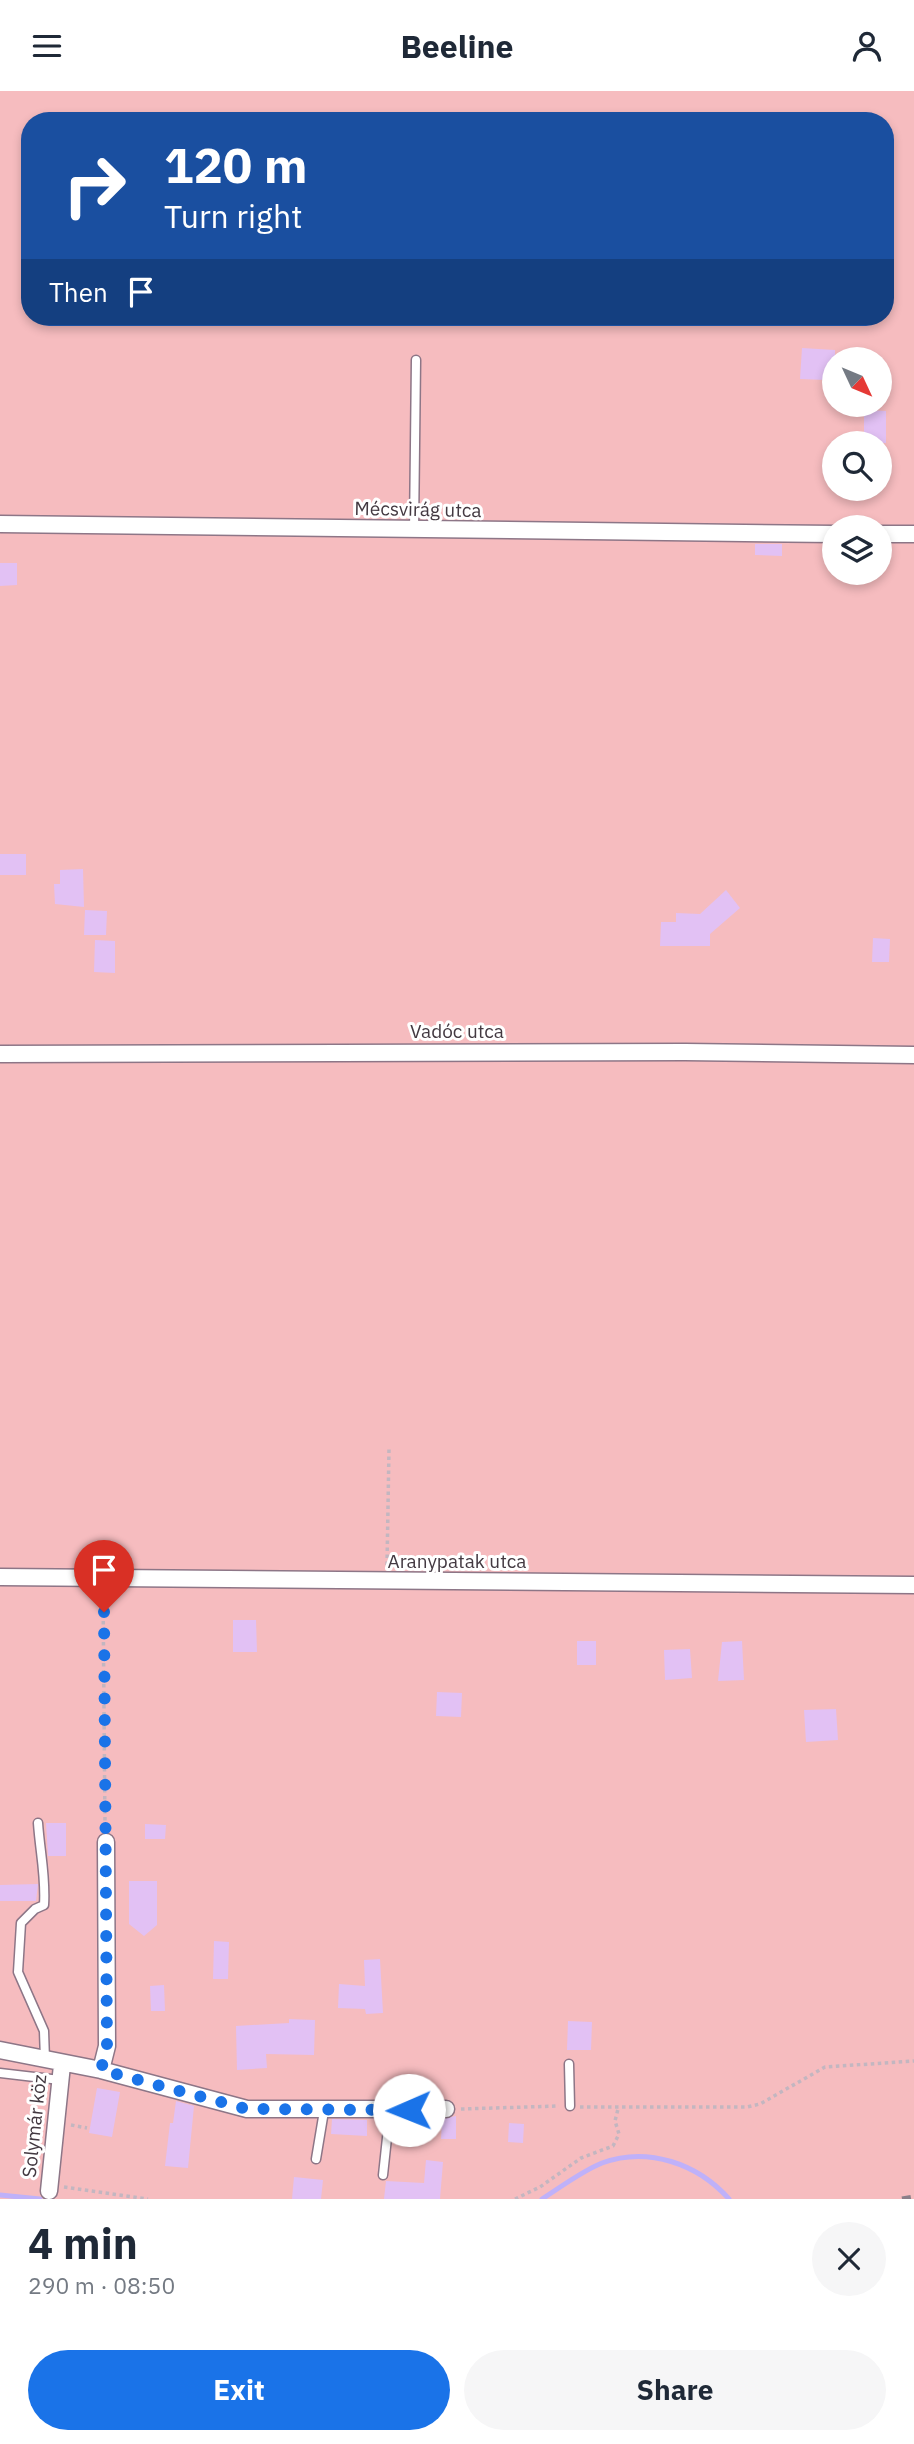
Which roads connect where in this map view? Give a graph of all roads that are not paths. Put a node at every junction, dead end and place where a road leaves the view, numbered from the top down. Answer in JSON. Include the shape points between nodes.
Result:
{"nodes":[{"id":1,"x":416,"y":360,"type":"dead end"},
{"id":2,"x":0,"y":524,"type":"edge"},
{"id":3,"x":414,"y":531,"type":"junction"},
{"id":4,"x":822,"y":534,"type":"edge"},
{"id":5,"x":892,"y":534,"type":"edge"},
{"id":6,"x":914,"y":534,"type":"edge"},
{"id":7,"x":0,"y":1054,"type":"edge"},
{"id":8,"x":914,"y":1055,"type":"edge"},
{"id":9,"x":0,"y":1577,"type":"edge"},
{"id":10,"x":914,"y":1585,"type":"edge"},
{"id":11,"x":38,"y":1823,"type":"dead end"},
{"id":12,"x":106,"y":1842,"type":"road end"},
{"id":13,"x":0,"y":2050,"type":"edge"},
{"id":14,"x":45,"y":2060,"type":"junction"},
{"id":15,"x":569,"y":2064,"type":"dead end"},
{"id":16,"x":101,"y":2070,"type":"junction"},
{"id":17,"x":61,"y":2072,"type":"junction"},
{"id":18,"x":0,"y":2073,"type":"edge"},
{"id":19,"x":570,"y":2106,"type":"road end"},
{"id":20,"x":446,"y":2109,"type":"road end"},
{"id":21,"x":324,"y":2111,"type":"junction"},
{"id":22,"x":390,"y":2111,"type":"junction"},
{"id":23,"x":317,"y":2159,"type":"dead end"},
{"id":24,"x":383,"y":2175,"type":"dead end"},
{"id":25,"x":49,"y":2188,"type":"road end"}],
"edges":[{"from":1,"to":3,"type":"lane"},
{"from":2,"to":3,"type":"street","name":"Mécsvirág utca"},
{"from":3,"to":4,"type":"street","name":"Mécsvirág utca"},
{"from":5,"to":6,"type":"street"},
{"from":7,"to":8,"type":"street","name":"Vadóc utca"},
{"from":9,"to":10,"type":"street","name":"Aranypatak utca"},
{"from":11,"to":14,"type":"lane","via":[[46,1874],[44,1905],[21,1923],[18,1972],[44,2032]]},
{"from":12,"to":16,"type":"street","via":[[107,2046]]},
{"from":13,"to":14,"type":"street"},
{"from":14,"to":17,"type":"street"},
{"from":15,"to":19,"type":"lane"},
{"from":16,"to":17,"type":"street"},
{"from":16,"to":21,"type":"street","via":[[247,2109]]},
{"from":17,"to":18,"type":"lane"},
{"from":17,"to":25,"type":"street","name":"Solymár köz"},
{"from":20,"to":22,"type":"street"},
{"from":21,"to":22,"type":"street"},
{"from":21,"to":23,"type":"lane"},
{"from":22,"to":24,"type":"lane"}]}
